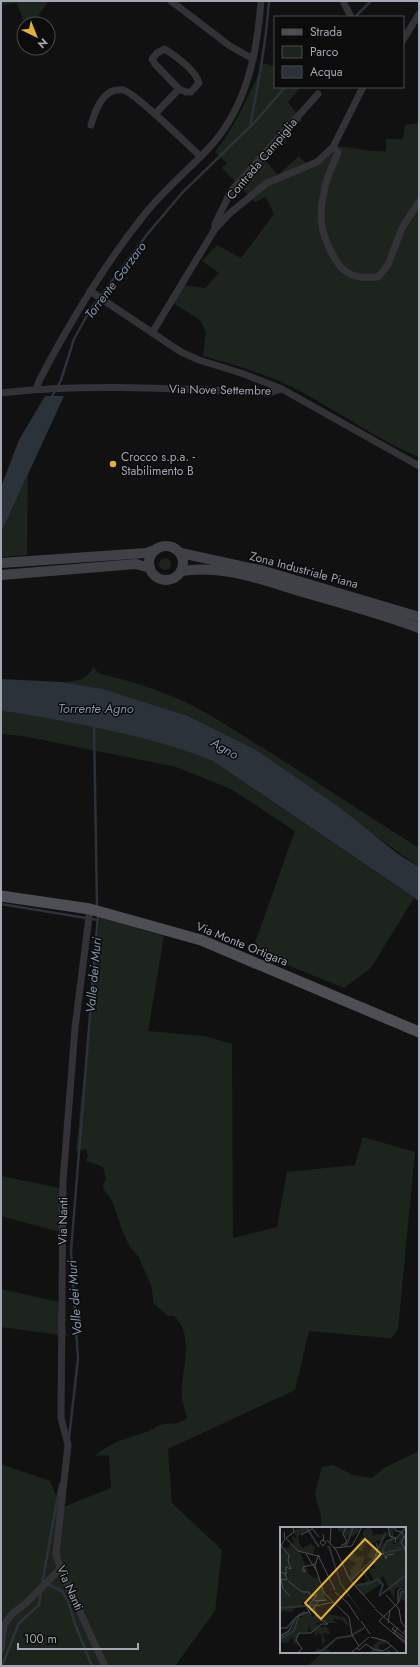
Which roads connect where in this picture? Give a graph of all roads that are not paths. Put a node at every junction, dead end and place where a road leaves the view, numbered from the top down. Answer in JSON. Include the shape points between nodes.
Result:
{"nodes":[{"id":1,"x":171,"y":1,"type":"edge"},
{"id":2,"x":261,"y":1,"type":"edge"},
{"id":3,"x":343,"y":1,"type":"edge"},
{"id":4,"x":419,"y":14,"type":"edge"},
{"id":5,"x":350,"y":15,"type":"edge"},
{"id":6,"x":404,"y":38,"type":"edge"},
{"id":7,"x":253,"y":59,"type":"junction"},
{"id":8,"x":362,"y":88,"type":"edge"},
{"id":9,"x":179,"y":89,"type":"junction"},
{"id":10,"x":318,"y":94,"type":"dead end"},
{"id":11,"x":155,"y":114,"type":"junction"},
{"id":12,"x":91,"y":125,"type":"dead end"},
{"id":13,"x":333,"y":147,"type":"junction"},
{"id":14,"x":200,"y":156,"type":"junction"},
{"id":15,"x":419,"y":202,"type":"edge"},
{"id":16,"x":215,"y":229,"type":"junction"},
{"id":17,"x":90,"y":291,"type":"junction"},
{"id":18,"x":152,"y":333,"type":"junction"},
{"id":19,"x":40,"y":389,"type":"junction"},
{"id":20,"x":282,"y":389,"type":"junction"},
{"id":21,"x":1,"y":393,"type":"edge"},
{"id":22,"x":419,"y":466,"type":"edge"},
{"id":23,"x":155,"y":550,"type":"junction"},
{"id":24,"x":181,"y":553,"type":"junction"},
{"id":25,"x":1,"y":563,"type":"edge"},
{"id":26,"x":150,"y":568,"type":"junction"},
{"id":27,"x":181,"y":571,"type":"junction"},
{"id":28,"x":1,"y":575,"type":"edge"},
{"id":29,"x":419,"y":617,"type":"edge"},
{"id":30,"x":419,"y":628,"type":"edge"},
{"id":31,"x":1,"y":896,"type":"edge"},
{"id":32,"x":90,"y":909,"type":"junction"},
{"id":33,"x":419,"y":1032,"type":"edge"},
{"id":34,"x":60,"y":1568,"type":"junction"},
{"id":35,"x":1,"y":1650,"type":"edge"},
{"id":36,"x":105,"y":1666,"type":"edge"}],
"edges":[{"from":1,"to":7,"type":"street","via":[[230,46]]},
{"from":2,"to":7,"type":"street","via":[[259,31]]},
{"from":3,"to":5,"type":"street"},
{"from":4,"to":6,"type":"street"},
{"from":7,"to":14,"type":"street","via":[[248,82],[224,131]]},
{"from":8,"to":13,"type":"street"},
{"from":9,"to":9,"type":"street","via":[[191,92],[199,83],[198,78],[165,49],[152,59]]},
{"from":9,"to":11,"type":"street"},
{"from":10,"to":16,"type":"street","name":"Contrada Campiglia","via":[[231,192],[214,224]]},
{"from":11,"to":12,"type":"street","via":[[125,90],[118,90],[102,99]]},
{"from":11,"to":14,"type":"street"},
{"from":13,"to":15,"type":"street","via":[[338,152],[328,172],[321,217],[324,234],[337,263],[348,273],[359,277],[378,278],[388,265],[402,228]]},
{"from":13,"to":16,"type":"street","name":"Contrada Campiglia","via":[[317,162],[267,183]]},
{"from":14,"to":17,"type":"street","via":[[144,214]]},
{"from":16,"to":18,"type":"street","name":"Contrada Campiglia"},
{"from":17,"to":18,"type":"street"},
{"from":17,"to":19,"type":"street","via":[[46,367]]},
{"from":18,"to":20,"type":"street","via":[[181,352],[199,360]]},
{"from":19,"to":20,"type":"street","name":"Via Nove Settembre","via":[[170,389],[268,393]]},
{"from":19,"to":21,"type":"street","name":"Via Nove Settembre"},
{"from":20,"to":22,"type":"street","name":"Via Nove Settembre"},
{"from":23,"to":24,"type":"main road","via":[[171,546]]},
{"from":23,"to":25,"type":"main road","via":[[146,553]]},
{"from":23,"to":26,"type":"main road","via":[[150,558]]},
{"from":24,"to":27,"type":"main road","via":[[184,562]]},
{"from":24,"to":29,"type":"main road","name":"Zona Industriale Piana","via":[[264,571]]},
{"from":26,"to":27,"type":"main road","via":[[156,576],[166,580],[175,577]]},
{"from":26,"to":28,"type":"main road","via":[[136,564]]},
{"from":27,"to":30,"type":"main road","name":"Zona Industriale Piana","via":[[199,568],[231,572],[388,616]]},
{"from":31,"to":32,"type":"main road","name":"Via Monte Ortigara"},
{"from":32,"to":33,"type":"main road","name":"Via Monte Ortigara","via":[[201,940]]},
{"from":32,"to":34,"type":"street","name":"Via Nanti","via":[[76,1028],[64,1181],[61,1418],[68,1445],[56,1553]]},
{"from":34,"to":35,"type":"street","via":[[11,1615],[4,1625]]},
{"from":34,"to":36,"type":"street","name":"Via Nanti"}]}
